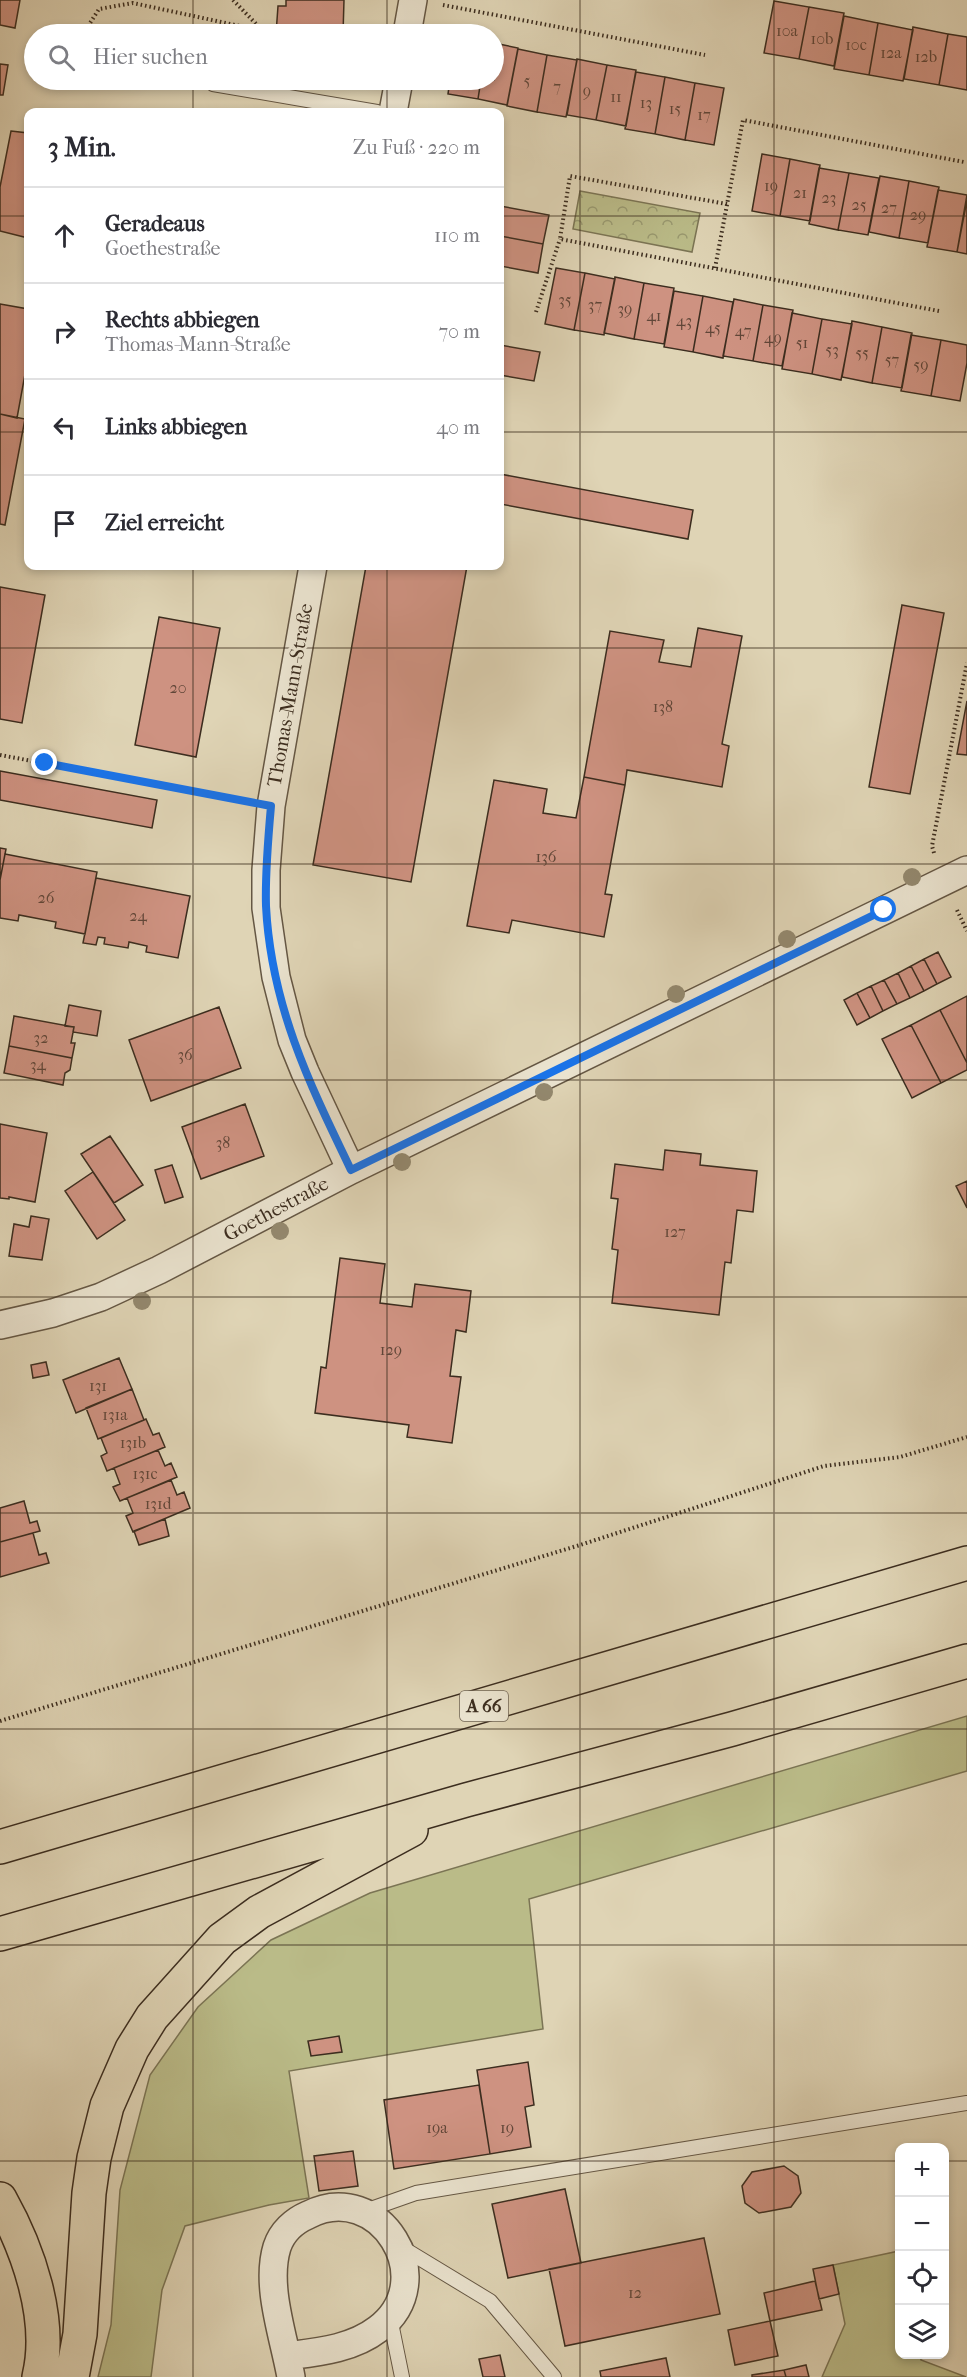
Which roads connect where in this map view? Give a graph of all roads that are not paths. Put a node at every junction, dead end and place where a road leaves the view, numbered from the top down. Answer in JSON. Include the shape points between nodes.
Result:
{"nodes":[{"id":1,"x":413,"y":0,"type":"edge"},
{"id":2,"x":409,"y":24,"type":"edge"},
{"id":3,"x":248,"y":90,"type":"edge"},
{"id":4,"x":397,"y":90,"type":"edge"},
{"id":5,"x":354,"y":108,"type":"edge"},
{"id":6,"x":394,"y":108,"type":"edge"},
{"id":7,"x":312,"y":570,"type":"edge"},
{"id":8,"x":967,"y":870,"type":"edge"},
{"id":9,"x":351,"y":1170,"type":"junction"},
{"id":10,"x":0,"y":1325,"type":"edge"},
{"id":11,"x":967,"y":1563,"type":"edge"},
{"id":12,"x":967,"y":1661,"type":"edge"},
{"id":13,"x":466,"y":1800,"type":"junction"},
{"id":14,"x":0,"y":1847,"type":"edge"},
{"id":15,"x":0,"y":1934,"type":"edge"},
{"id":16,"x":967,"y":2103,"type":"edge"},
{"id":17,"x":0,"y":2199,"type":"edge"},
{"id":18,"x":362,"y":2212,"type":"junction"},
{"id":19,"x":399,"y":2246,"type":"junction"},
{"id":20,"x":390,"y":2318,"type":"junction"},
{"id":21,"x":289,"y":2367,"type":"edge"},
{"id":22,"x":39,"y":2377,"type":"edge"},
{"id":23,"x":72,"y":2377,"type":"edge"},
{"id":24,"x":402,"y":2377,"type":"edge"},
{"id":25,"x":554,"y":2377,"type":"edge"}],
"edges":[{"from":1,"to":2,"type":"street"},
{"from":3,"to":5,"type":"lane"},
{"from":4,"to":6,"type":"street"},
{"from":7,"to":9,"type":"street","name":"Thomas-Mann-Straße","via":[[271,806],[266,908],[276,977],[292,1040]]},
{"from":8,"to":9,"type":"street","name":"Goethestraße"},
{"from":9,"to":10,"type":"street","name":"Goethestraße","via":[[101,1297],[53,1314]]},
{"from":11,"to":14,"type":"highway","number":"A 66"},
{"from":12,"to":13,"type":"highway"},
{"from":13,"to":15,"type":"highway"},
{"from":13,"to":23,"type":"highway","via":[[259,1912],[222,1939],[152,2017],[132,2049],[106,2106],[98,2140],[89,2193],[80,2334]]},
{"from":16,"to":18,"type":"lane","via":[[416,2193]]},
{"from":17,"to":22,"type":"highway","via":[[30,2266],[38,2297],[42,2336]]},
{"from":18,"to":19,"type":"street","via":[[384,2226]]},
{"from":18,"to":21,"type":"street","via":[[346,2208],[313,2212],[281,2237],[276,2248],[274,2295]]},
{"from":19,"to":20,"type":"street","via":[[404,2288]]},
{"from":19,"to":25,"type":"lane","via":[[490,2301]]},
{"from":20,"to":21,"type":"street","via":[[377,2330]]},
{"from":20,"to":24,"type":"lane"}]}
